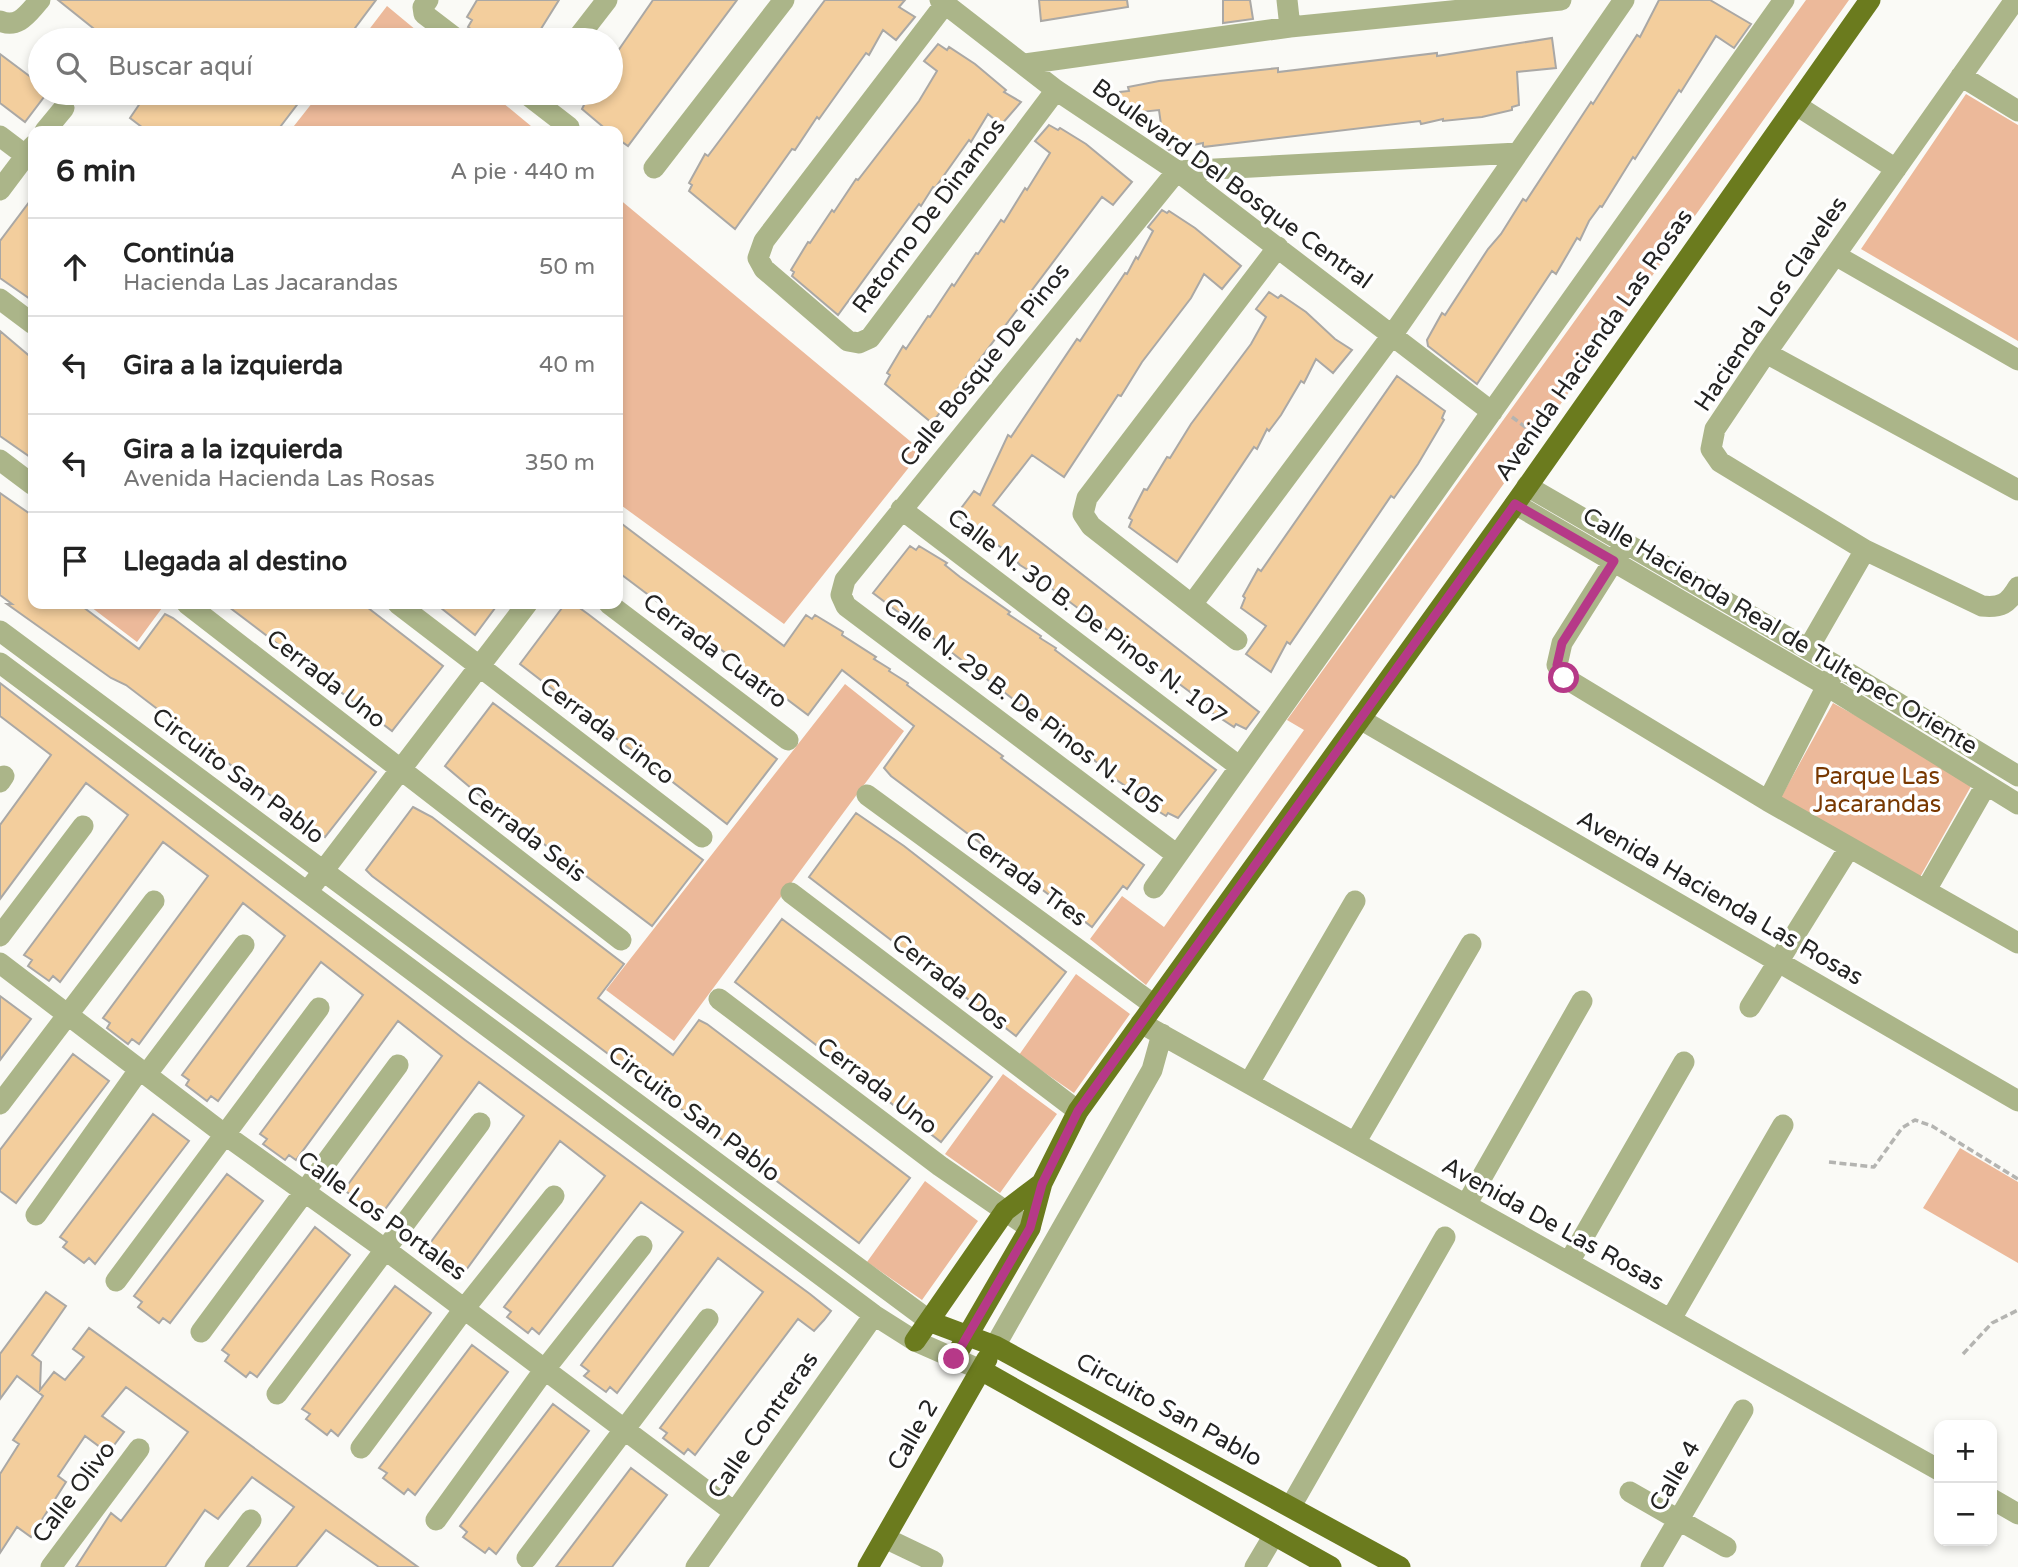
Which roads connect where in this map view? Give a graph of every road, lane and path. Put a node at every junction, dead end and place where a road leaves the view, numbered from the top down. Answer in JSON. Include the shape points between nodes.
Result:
{"nodes":[{"id":1,"x":40,"y":0,"type":"edge"},
{"id":2,"x":428,"y":0,"type":"edge"},
{"id":3,"x":607,"y":0,"type":"edge"},
{"id":4,"x":784,"y":0,"type":"edge"},
{"id":5,"x":1287,"y":0,"type":"edge"},
{"id":6,"x":1561,"y":0,"type":"edge"},
{"id":7,"x":1624,"y":0,"type":"edge"},
{"id":8,"x":1870,"y":0,"type":"edge"},
{"id":9,"x":2015,"y":0,"type":"edge"},
{"id":10,"x":1781,"y":1,"type":"edge"},
{"id":11,"x":942,"y":2,"type":"edge"},
{"id":12,"x":1422,"y":7,"type":"edge"},
{"id":13,"x":0,"y":21,"type":"edge"},
{"id":14,"x":1290,"y":27,"type":"junction"},
{"id":15,"x":442,"y":28,"type":"edge"},
{"id":16,"x":585,"y":28,"type":"edge"},
{"id":17,"x":1025,"y":64,"type":"junction"},
{"id":18,"x":1961,"y":76,"type":"junction"},
{"id":19,"x":1056,"y":90,"type":"junction"},
{"id":20,"x":544,"y":105,"type":"edge"},
{"id":21,"x":1796,"y":105,"type":"junction"},
{"id":22,"x":64,"y":108,"type":"dead end"},
{"id":23,"x":2018,"y":111,"type":"edge"},
{"id":24,"x":49,"y":126,"type":"edge"},
{"id":25,"x":568,"y":126,"type":"edge"},
{"id":26,"x":0,"y":136,"type":"edge"},
{"id":27,"x":28,"y":152,"type":"edge"},
{"id":28,"x":1518,"y":153,"type":"junction"},
{"id":29,"x":28,"y":157,"type":"edge"},
{"id":30,"x":654,"y":168,"type":"dead end"},
{"id":31,"x":1896,"y":169,"type":"junction"},
{"id":32,"x":1177,"y":171,"type":"junction"},
{"id":33,"x":0,"y":190,"type":"edge"},
{"id":34,"x":1278,"y":247,"type":"junction"},
{"id":35,"x":1835,"y":256,"type":"junction"},
{"id":36,"x":0,"y":299,"type":"edge"},
{"id":37,"x":28,"y":320,"type":"edge"},
{"id":38,"x":1393,"y":334,"type":"junction"},
{"id":39,"x":1766,"y":353,"type":"junction"},
{"id":40,"x":2018,"y":360,"type":"edge"},
{"id":41,"x":1494,"y":409,"type":"junction"},
{"id":42,"x":1554,"y":449,"type":"junction"},
{"id":43,"x":0,"y":460,"type":"edge"},
{"id":44,"x":28,"y":481,"type":"edge"},
{"id":45,"x":2018,"y":490,"type":"edge"},
{"id":46,"x":1521,"y":495,"type":"junction"},
{"id":47,"x":901,"y":509,"type":"junction"},
{"id":48,"x":1625,"y":543,"type":"junction"},
{"id":49,"x":1865,"y":550,"type":"junction"},
{"id":50,"x":1614,"y":561,"type":"junction"},
{"id":51,"x":2018,"y":587,"type":"edge"},
{"id":52,"x":841,"y":595,"type":"joint"},
{"id":53,"x":1193,"y":603,"type":"junction"},
{"id":54,"x":193,"y":609,"type":"edge"},
{"id":55,"x":405,"y":609,"type":"edge"},
{"id":56,"x":523,"y":609,"type":"edge"},
{"id":57,"x":616,"y":609,"type":"edge"},
{"id":58,"x":0,"y":631,"type":"edge"},
{"id":59,"x":1237,"y":640,"type":"dead end"},
{"id":60,"x":1808,"y":649,"type":"junction"},
{"id":61,"x":0,"y":663,"type":"edge"},
{"id":62,"x":480,"y":666,"type":"junction"},
{"id":63,"x":1837,"y":666,"type":"junction"},
{"id":64,"x":1827,"y":686,"type":"junction"},
{"id":65,"x":1360,"y":719,"type":"junction"},
{"id":66,"x":788,"y":740,"type":"dead end"},
{"id":67,"x":1240,"y":767,"type":"junction"},
{"id":68,"x":400,"y":771,"type":"junction"},
{"id":69,"x":2018,"y":776,"type":"edge"},
{"id":70,"x":198,"y":779,"type":"junction"},
{"id":71,"x":1986,"y":785,"type":"junction"},
{"id":72,"x":867,"y":795,"type":"dead end"},
{"id":73,"x":181,"y":799,"type":"junction"},
{"id":74,"x":1768,"y":802,"type":"junction"},
{"id":75,"x":2018,"y":804,"type":"edge"},
{"id":76,"x":83,"y":826,"type":"dead end"},
{"id":77,"x":702,"y":837,"type":"dead end"},
{"id":78,"x":1849,"y":848,"type":"junction"},
{"id":79,"x":1177,"y":855,"type":"junction"},
{"id":80,"x":323,"y":872,"type":"junction"},
{"id":81,"x":1154,"y":888,"type":"dead end"},
{"id":82,"x":1926,"y":890,"type":"junction"},
{"id":83,"x":307,"y":893,"type":"junction"},
{"id":84,"x":791,"y":893,"type":"dead end"},
{"id":85,"x":154,"y":901,"type":"dead end"},
{"id":86,"x":1355,"y":901,"type":"dead end"},
{"id":87,"x":0,"y":936,"type":"edge"},
{"id":88,"x":621,"y":940,"type":"dead end"},
{"id":89,"x":2018,"y":943,"type":"edge"},
{"id":90,"x":1471,"y":944,"type":"dead end"},
{"id":91,"x":244,"y":945,"type":"dead end"},
{"id":92,"x":0,"y":963,"type":"edge"},
{"id":93,"x":1779,"y":963,"type":"junction"},
{"id":94,"x":719,"y":999,"type":"dead end"},
{"id":95,"x":1582,"y":1001,"type":"dead end"},
{"id":96,"x":1154,"y":1005,"type":"junction"},
{"id":97,"x":1751,"y":1007,"type":"dead end"},
{"id":98,"x":319,"y":1008,"type":"dead end"},
{"id":99,"x":68,"y":1015,"type":"junction"},
{"id":100,"x":1141,"y":1023,"type":"junction"},
{"id":101,"x":1162,"y":1034,"type":"junction"},
{"id":102,"x":1684,"y":1062,"type":"dead end"},
{"id":103,"x":398,"y":1065,"type":"dead end"},
{"id":104,"x":143,"y":1072,"type":"junction"},
{"id":105,"x":1249,"y":1083,"type":"junction"},
{"id":106,"x":2018,"y":1101,"type":"edge"},
{"id":107,"x":0,"y":1104,"type":"edge"},
{"id":108,"x":1078,"y":1111,"type":"junction"},
{"id":109,"x":480,"y":1124,"type":"dead end"},
{"id":110,"x":1783,"y":1125,"type":"dead end"},
{"id":111,"x":223,"y":1134,"type":"junction"},
{"id":112,"x":1355,"y":1143,"type":"junction"},
{"id":113,"x":1829,"y":1162,"type":"dead end"},
{"id":114,"x":2018,"y":1179,"type":"edge"},
{"id":115,"x":1042,"y":1184,"type":"junction"},
{"id":116,"x":303,"y":1190,"type":"junction"},
{"id":117,"x":554,"y":1196,"type":"dead end"},
{"id":118,"x":1466,"y":1205,"type":"junction"},
{"id":119,"x":1005,"y":1212,"type":"junction"},
{"id":120,"x":36,"y":1215,"type":"dead end"},
{"id":121,"x":1030,"y":1228,"type":"junction"},
{"id":122,"x":1445,"y":1237,"type":"dead end"},
{"id":123,"x":642,"y":1246,"type":"dead end"},
{"id":124,"x":386,"y":1250,"type":"junction"},
{"id":125,"x":1569,"y":1262,"type":"junction"},
{"id":126,"x":116,"y":1281,"type":"dead end"},
{"id":127,"x":464,"y":1309,"type":"junction"},
{"id":128,"x":2018,"y":1310,"type":"edge"},
{"id":129,"x":874,"y":1315,"type":"junction"},
{"id":130,"x":708,"y":1319,"type":"dead end"},
{"id":131,"x":1671,"y":1319,"type":"junction"},
{"id":132,"x":931,"y":1322,"type":"junction"},
{"id":133,"x":201,"y":1332,"type":"dead end"},
{"id":134,"x":968,"y":1334,"type":"junction"},
{"id":135,"x":915,"y":1341,"type":"junction"},
{"id":136,"x":995,"y":1346,"type":"junction"},
{"id":137,"x":1963,"y":1354,"type":"dead end"},
{"id":138,"x":954,"y":1359,"type":"junction"},
{"id":139,"x":545,"y":1369,"type":"junction"},
{"id":140,"x":981,"y":1370,"type":"junction"},
{"id":141,"x":277,"y":1394,"type":"dead end"},
{"id":142,"x":1743,"y":1410,"type":"dead end"},
{"id":143,"x":623,"y":1430,"type":"junction"},
{"id":144,"x":361,"y":1448,"type":"dead end"},
{"id":145,"x":139,"y":1449,"type":"dead end"},
{"id":146,"x":1934,"y":1467,"type":"edge"},
{"id":147,"x":1630,"y":1492,"type":"dead end"},
{"id":148,"x":1997,"y":1502,"type":"edge"},
{"id":149,"x":1291,"y":1506,"type":"junction"},
{"id":150,"x":734,"y":1512,"type":"junction"},
{"id":151,"x":2018,"y":1514,"type":"edge"},
{"id":152,"x":251,"y":1520,"type":"dead end"},
{"id":153,"x":436,"y":1520,"type":"dead end"},
{"id":154,"x":1679,"y":1521,"type":"junction"},
{"id":155,"x":1274,"y":1535,"type":"junction"},
{"id":156,"x":885,"y":1538,"type":"junction"},
{"id":157,"x":1726,"y":1547,"type":"dead end"},
{"id":158,"x":527,"y":1558,"type":"dead end"},
{"id":159,"x":933,"y":1561,"type":"dead end"},
{"id":160,"x":51,"y":1567,"type":"edge"},
{"id":161,"x":215,"y":1567,"type":"edge"},
{"id":162,"x":696,"y":1567,"type":"edge"},
{"id":163,"x":868,"y":1567,"type":"edge"},
{"id":164,"x":1255,"y":1567,"type":"edge"},
{"id":165,"x":1331,"y":1567,"type":"edge"},
{"id":166,"x":1400,"y":1567,"type":"edge"},
{"id":167,"x":1651,"y":1567,"type":"edge"}],
"edges":[{"from":1,"to":13,"type":"street","via":[[21,22]]},
{"from":2,"to":15,"type":"street","via":[[424,14]]},
{"from":3,"to":16,"type":"street"},
{"from":4,"to":30,"type":"street"},
{"from":5,"to":14,"type":"street"},
{"from":6,"to":12,"type":"street"},
{"from":7,"to":28,"type":"street"},
{"from":8,"to":21,"type":"main road","name":"Avenida Hacienda Las Rosas"},
{"from":9,"to":18,"type":"street","name":"Hacienda Los Claveles"},
{"from":10,"to":41,"type":"street"},
{"from":11,"to":17,"type":"street","name":"Boulevard Del Bosque Central"},
{"from":11,"to":19,"type":"street","name":"Retorno De Dinamos","via":[[764,241],[758,258],[764,269],[848,341],[870,338]]},
{"from":12,"to":14,"type":"street"},
{"from":14,"to":17,"type":"street"},
{"from":17,"to":19,"type":"street","name":"Boulevard Del Bosque Central"},
{"from":18,"to":23,"type":"street"},
{"from":18,"to":31,"type":"street","name":"Hacienda Los Claveles"},
{"from":19,"to":32,"type":"street","name":"Boulevard Del Bosque Central"},
{"from":20,"to":25,"type":"street"},
{"from":21,"to":31,"type":"street"},
{"from":21,"to":42,"type":"main road","name":"Avenida Hacienda Las Rosas"},
{"from":22,"to":24,"type":"street"},
{"from":26,"to":27,"type":"street"},
{"from":28,"to":32,"type":"street"},
{"from":28,"to":38,"type":"street"},
{"from":29,"to":33,"type":"street"},
{"from":31,"to":35,"type":"street","name":"Hacienda Los Claveles"},
{"from":32,"to":34,"type":"street","name":"Boulevard Del Bosque Central"},
{"from":32,"to":47,"type":"street","name":"Calle Bosque De Pinos"},
{"from":34,"to":38,"type":"street","name":"Boulevard Del Bosque Central"},
{"from":34,"to":53,"type":"street","via":[[1087,498],[1083,514],[1091,526]]},
{"from":35,"to":39,"type":"street","name":"Hacienda Los Claveles"},
{"from":35,"to":40,"type":"street"},
{"from":36,"to":37,"type":"street"},
{"from":38,"to":41,"type":"street","name":"Boulevard Del Bosque Central"},
{"from":38,"to":53,"type":"street"},
{"from":39,"to":45,"type":"street"},
{"from":39,"to":49,"type":"street","name":"Hacienda Los Claveles","via":[[1715,429],[1711,449],[1720,462]]},
{"from":41,"to":42,"type":"path"},
{"from":41,"to":67,"type":"street"},
{"from":42,"to":46,"type":"main road","name":"Avenida Hacienda Las Rosas"},
{"from":43,"to":44,"type":"street"},
{"from":46,"to":48,"type":"street"},
{"from":46,"to":50,"type":"street","name":"Calle Hacienda Real de Tultepec Oriente"},
{"from":46,"to":65,"type":"main road","name":"Avenida Hacienda Las Rosas"},
{"from":47,"to":52,"type":"street","name":"Calle Bosque De Pinos","via":[[845,580]]},
{"from":47,"to":67,"type":"street","name":"Calle N. 30 B. De Pinos N. 107"},
{"from":48,"to":50,"type":"street"},
{"from":48,"to":60,"type":"street"},
{"from":49,"to":51,"type":"street","name":"Hacienda Los Claveles","via":[[1982,606],[1998,608]]},
{"from":49,"to":60,"type":"street"},
{"from":50,"to":64,"type":"street","name":"Calle Hacienda Real de Tultepec Oriente"},
{"from":50,"to":74,"type":"street","via":[[1562,643],[1557,665],[1564,678]]},
{"from":52,"to":79,"type":"street","name":"Calle N. 29 B. De Pinos N. 105","via":[[846,606]]},
{"from":53,"to":59,"type":"street"},
{"from":54,"to":68,"type":"street","name":"Cerrada Uno"},
{"from":55,"to":62,"type":"street"},
{"from":56,"to":62,"type":"street"},
{"from":57,"to":66,"type":"street","name":"Cerrada Cuatro"},
{"from":58,"to":70,"type":"street","name":"Circuito San Pablo"},
{"from":60,"to":63,"type":"street"},
{"from":61,"to":73,"type":"street"},
{"from":62,"to":68,"type":"street"},
{"from":62,"to":77,"type":"street","name":"Cerrada Cinco"},
{"from":63,"to":64,"type":"street"},
{"from":63,"to":69,"type":"street"},
{"from":64,"to":71,"type":"street","name":"Calle Hacienda Real de Tultepec Oriente"},
{"from":64,"to":74,"type":"street"},
{"from":65,"to":93,"type":"street","name":"Avenida Hacienda Las Rosas"},
{"from":65,"to":96,"type":"main road","name":"Avenida Hacienda Las Rosas"},
{"from":67,"to":79,"type":"street"},
{"from":68,"to":80,"type":"street"},
{"from":68,"to":88,"type":"street","name":"Cerrada Seis"},
{"from":70,"to":73,"type":"street"},
{"from":70,"to":80,"type":"street","name":"Circuito San Pablo"},
{"from":71,"to":75,"type":"street","name":"Calle Hacienda Real de Tultepec Oriente"},
{"from":71,"to":82,"type":"street"},
{"from":72,"to":96,"type":"street","name":"Cerrada Tres"},
{"from":73,"to":83,"type":"street"},
{"from":74,"to":78,"type":"street"},
{"from":76,"to":87,"type":"street"},
{"from":78,"to":82,"type":"street"},
{"from":78,"to":93,"type":"street"},
{"from":79,"to":81,"type":"street"},
{"from":80,"to":83,"type":"street"},
{"from":80,"to":132,"type":"street","name":"Circuito San Pablo"},
{"from":82,"to":89,"type":"street"},
{"from":83,"to":129,"type":"street"},
{"from":84,"to":108,"type":"street","name":"Cerrada Dos"},
{"from":85,"to":99,"type":"street"},
{"from":86,"to":105,"type":"street"},
{"from":90,"to":112,"type":"street"},
{"from":91,"to":104,"type":"street"},
{"from":92,"to":99,"type":"street","name":"Calle Los Portales"},
{"from":93,"to":97,"type":"street"},
{"from":93,"to":106,"type":"street","name":"Avenida Hacienda Las Rosas"},
{"from":94,"to":119,"type":"street","name":"Cerrada Uno"},
{"from":95,"to":118,"type":"street"},
{"from":96,"to":100,"type":"main road","name":"Avenida Hacienda Las Rosas"},
{"from":98,"to":111,"type":"street"},
{"from":99,"to":104,"type":"street","name":"Calle Los Portales"},
{"from":99,"to":107,"type":"street"},
{"from":100,"to":101,"type":"street","name":"Avenida De Las Rosas"},
{"from":100,"to":108,"type":"main road","name":"Avenida Hacienda Las Rosas"},
{"from":101,"to":105,"type":"street","name":"Avenida De Las Rosas"},
{"from":101,"to":136,"type":"street","name":"Calle 2","via":[[1152,1070]]},
{"from":102,"to":125,"type":"street"},
{"from":103,"to":116,"type":"street"},
{"from":104,"to":111,"type":"street","name":"Calle Los Portales"},
{"from":104,"to":120,"type":"street"},
{"from":105,"to":112,"type":"street","name":"Avenida De Las Rosas"},
{"from":108,"to":115,"type":"main road","name":"Avenida Hacienda Las Rosas"},
{"from":109,"to":124,"type":"street"},
{"from":110,"to":131,"type":"street"},
{"from":111,"to":116,"type":"street","name":"Calle Los Portales"},
{"from":111,"to":126,"type":"street"},
{"from":112,"to":118,"type":"street","name":"Avenida De Las Rosas"},
{"from":113,"to":114,"type":"path","via":[[1874,1167],[1902,1128],[1915,1120]]},
{"from":115,"to":119,"type":"main road","name":"Avenida Hacienda Las Rosas"},
{"from":115,"to":121,"type":"main road","name":"Avenida Hacienda Las Rosas"},
{"from":116,"to":124,"type":"street","name":"Calle Los Portales"},
{"from":116,"to":133,"type":"street"},
{"from":117,"to":127,"type":"street"},
{"from":118,"to":125,"type":"street","name":"Avenida De Las Rosas"},
{"from":119,"to":121,"type":"street","name":"Cerrada Uno"},
{"from":119,"to":132,"type":"main road","name":"Avenida Hacienda Las Rosas"},
{"from":121,"to":134,"type":"main road","name":"Avenida Hacienda Las Rosas"},
{"from":122,"to":149,"type":"street"},
{"from":123,"to":139,"type":"street"},
{"from":124,"to":127,"type":"street","name":"Calle Los Portales"},
{"from":124,"to":141,"type":"street"},
{"from":125,"to":131,"type":"street","name":"Avenida De Las Rosas"},
{"from":127,"to":139,"type":"street","name":"Calle Los Portales"},
{"from":127,"to":144,"type":"street"},
{"from":128,"to":137,"type":"path","via":[[1992,1323]]},
{"from":129,"to":135,"type":"street"},
{"from":129,"to":150,"type":"street","name":"Calle Contreras"},
{"from":130,"to":143,"type":"street"},
{"from":131,"to":146,"type":"street","name":"Avenida De Las Rosas"},
{"from":132,"to":134,"type":"main road","name":"Circuito San Pablo"},
{"from":132,"to":135,"type":"main road","name":"Avenida Hacienda Las Rosas"},
{"from":134,"to":136,"type":"main road","name":"Circuito San Pablo"},
{"from":134,"to":138,"type":"main road","name":"Avenida Hacienda Las Rosas"},
{"from":135,"to":138,"type":"street"},
{"from":136,"to":140,"type":"main road","name":"Calle 2"},
{"from":136,"to":149,"type":"main road","name":"Circuito San Pablo"},
{"from":138,"to":140,"type":"street"},
{"from":139,"to":143,"type":"street","name":"Calle Los Portales"},
{"from":139,"to":153,"type":"street"},
{"from":140,"to":155,"type":"main road"},
{"from":140,"to":156,"type":"main road","name":"Calle 2"},
{"from":142,"to":154,"type":"street","name":"Calle 4"},
{"from":143,"to":150,"type":"street","name":"Calle Los Portales"},
{"from":143,"to":158,"type":"street"},
{"from":145,"to":160,"type":"street","name":"Calle Olivo"},
{"from":147,"to":154,"type":"street"},
{"from":148,"to":151,"type":"street"},
{"from":149,"to":166,"type":"main road","name":"Circuito San Pablo"},
{"from":150,"to":162,"type":"street","name":"Calle Contreras"},
{"from":152,"to":161,"type":"street"},
{"from":154,"to":157,"type":"street"},
{"from":154,"to":167,"type":"street","name":"Calle 4"},
{"from":155,"to":164,"type":"street"},
{"from":155,"to":165,"type":"main road"},
{"from":156,"to":159,"type":"street"},
{"from":156,"to":163,"type":"main road","name":"Calle 2"}]}
